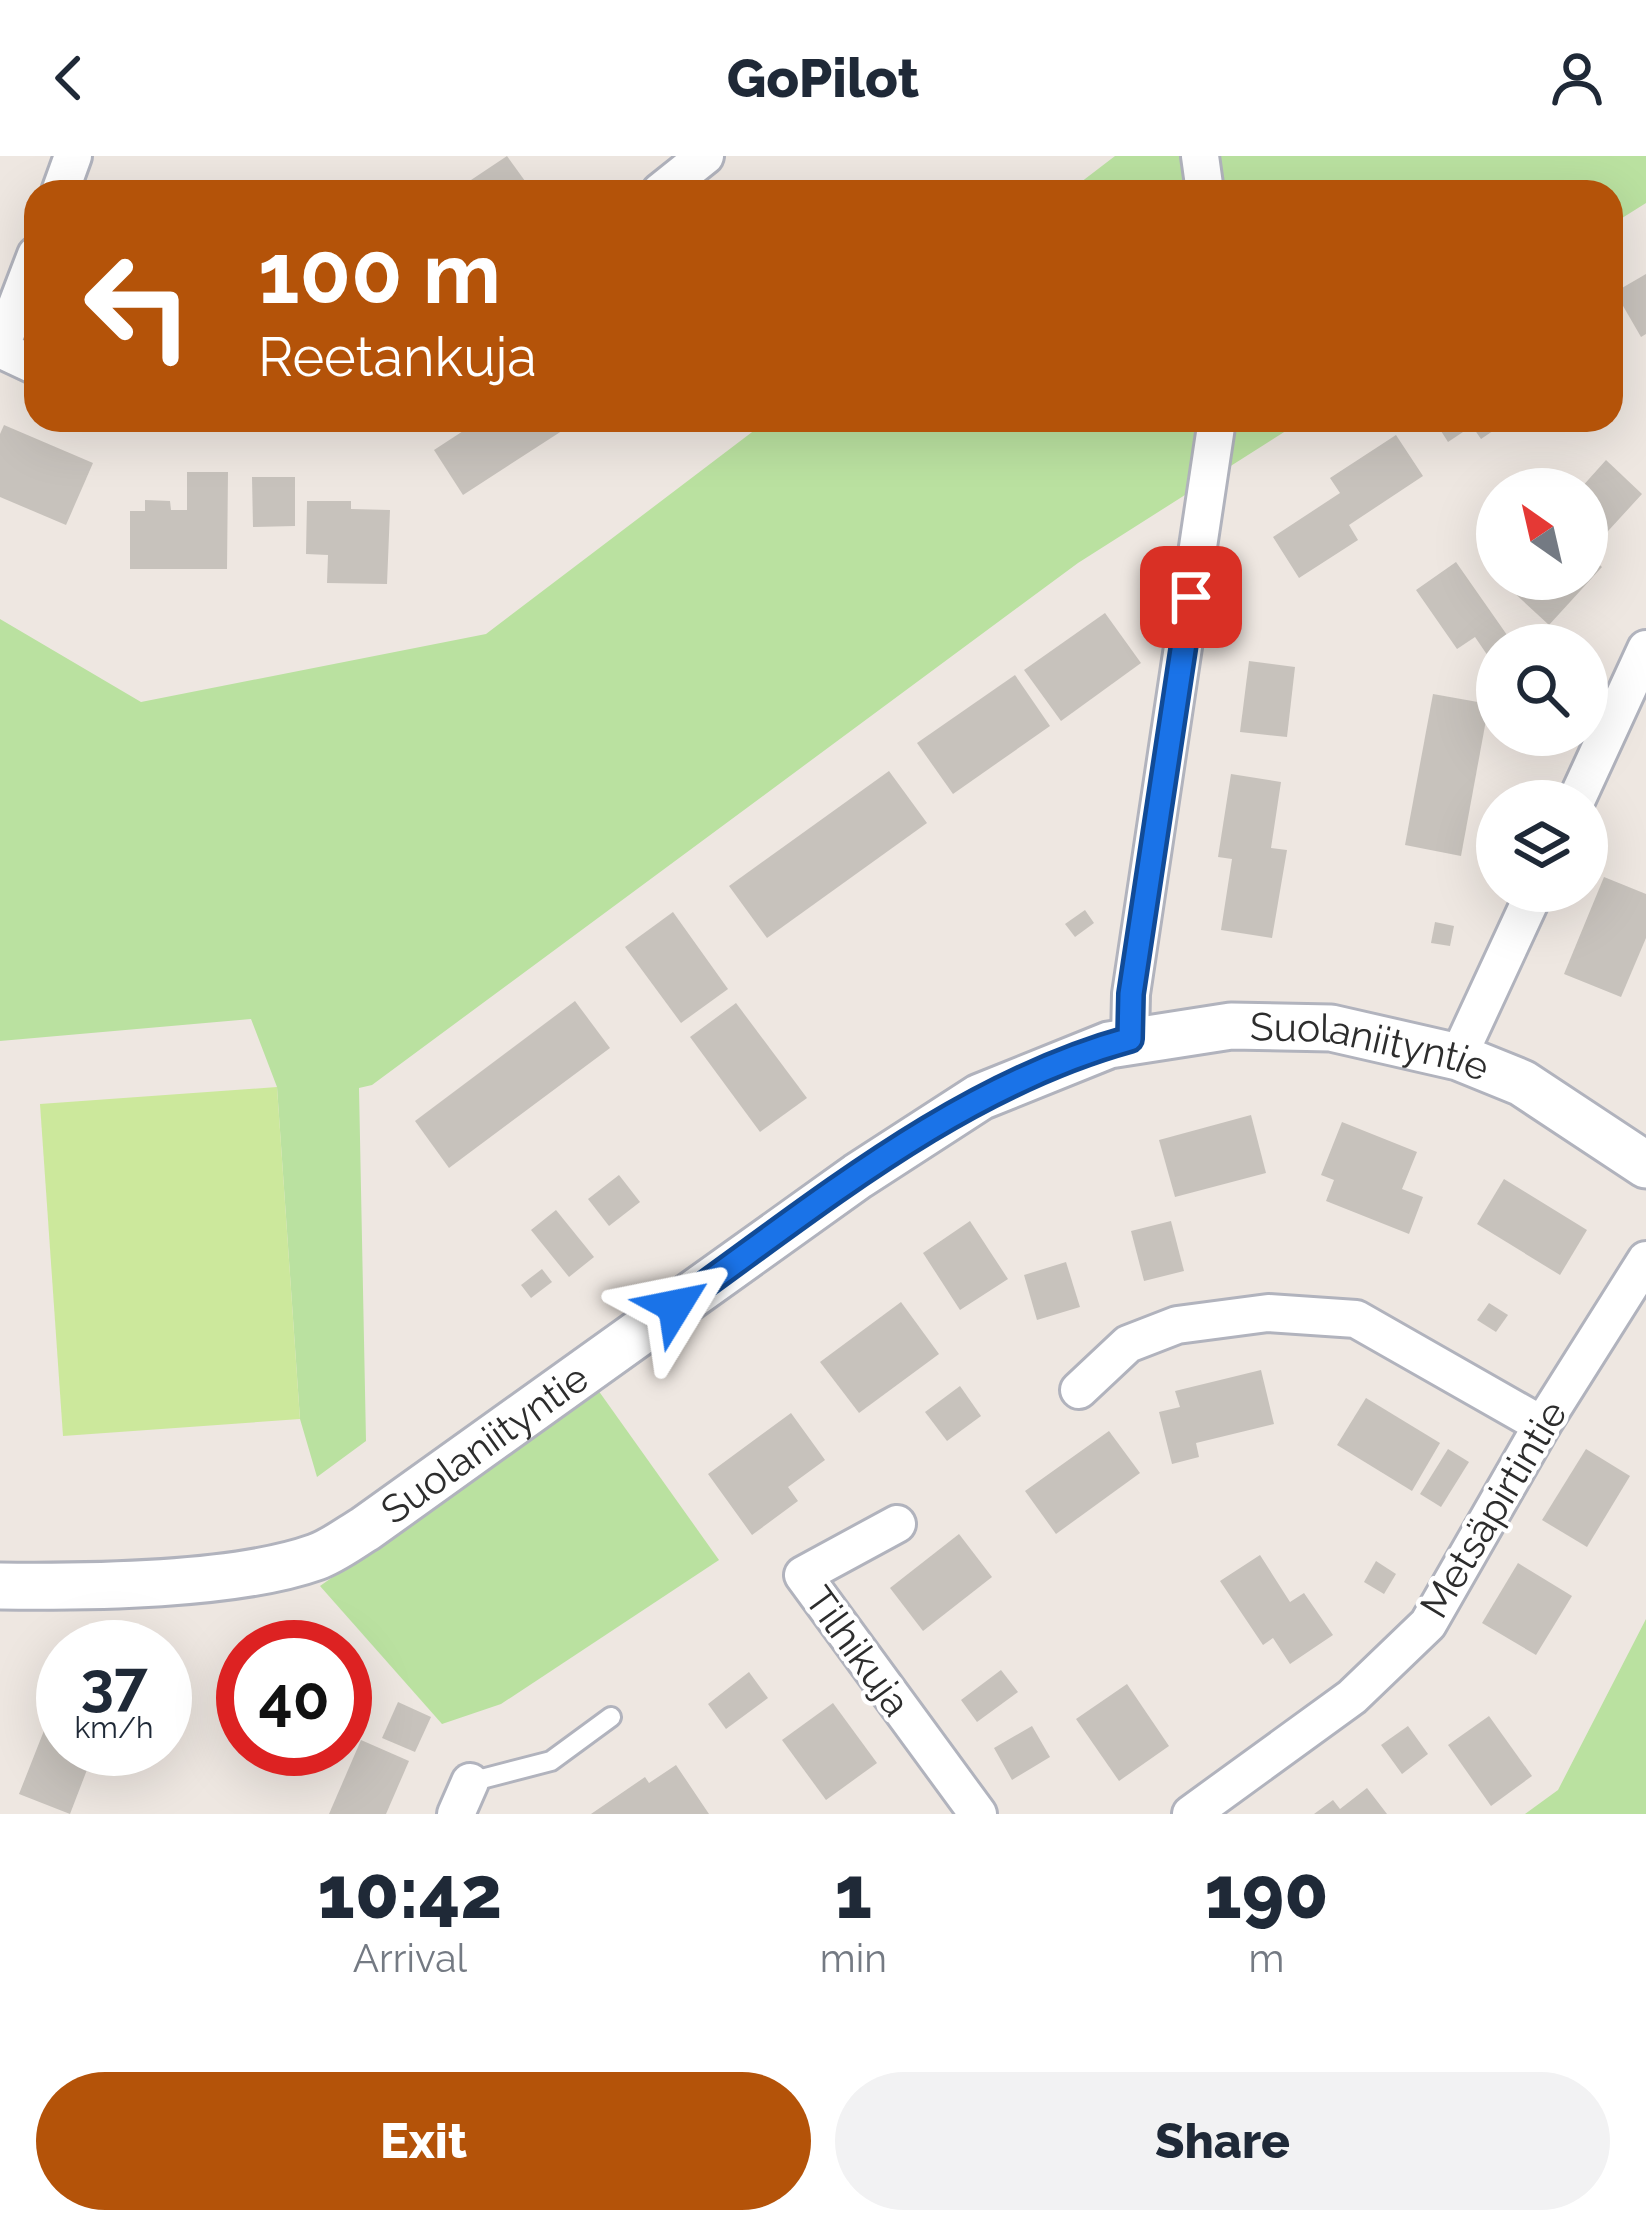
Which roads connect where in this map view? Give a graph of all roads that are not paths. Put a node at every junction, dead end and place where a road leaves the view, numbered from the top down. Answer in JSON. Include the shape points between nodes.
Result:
{"nodes":[{"id":1,"x":705,"y":156,"type":"edge"},
{"id":2,"x":675,"y":180,"type":"edge"},
{"id":3,"x":24,"y":286,"type":"edge"},
{"id":4,"x":24,"y":360,"type":"edge"},
{"id":5,"x":1215,"y":432,"type":"edge"},
{"id":6,"x":1646,"y":650,"type":"edge"},
{"id":7,"x":1586,"y":780,"type":"edge"},
{"id":8,"x":1525,"y":912,"type":"edge"},
{"id":9,"x":1130,"y":1039,"type":"junction"},
{"id":10,"x":1458,"y":1057,"type":"junction"},
{"id":11,"x":1646,"y":1165,"type":"edge"},
{"id":12,"x":1646,"y":1260,"type":"edge"},
{"id":13,"x":1078,"y":1390,"type":"dead end"},
{"id":14,"x":1542,"y":1425,"type":"junction"},
{"id":15,"x":897,"y":1524,"type":"dead end"},
{"id":16,"x":1,"y":1590,"type":"edge"},
{"id":17,"x":611,"y":1717,"type":"dead end"},
{"id":18,"x":463,"y":1798,"type":"edge"},
{"id":19,"x":978,"y":1814,"type":"edge"},
{"id":20,"x":1191,"y":1814,"type":"edge"}],
"edges":[{"from":1,"to":2,"type":"street"},
{"from":3,"to":4,"type":"street","via":[[0,349]]},
{"from":5,"to":9,"type":"street"},
{"from":6,"to":7,"type":"street"},
{"from":8,"to":10,"type":"street"},
{"from":9,"to":10,"type":"street","name":"Suolaniityntie","via":[[1231,1026],[1331,1028]]},
{"from":9,"to":16,"type":"street","name":"Suolaniityntie","via":[[980,1097],[318,1557],[237,1574]]},
{"from":10,"to":11,"type":"street","name":"Suolaniityntie","via":[[1522,1083]]},
{"from":12,"to":14,"type":"street","name":"Metsäpirtintie"},
{"from":13,"to":14,"type":"street","via":[[1128,1344],[1177,1325],[1268,1313],[1334,1317],[1356,1319]]},
{"from":14,"to":20,"type":"street","name":"Metsäpirtintie","via":[[1428,1624],[1352,1697]]},
{"from":15,"to":19,"type":"street","name":"Tilhikuja","via":[[802,1575]]},
{"from":17,"to":18,"type":"lane","via":[[551,1761]]}]}
